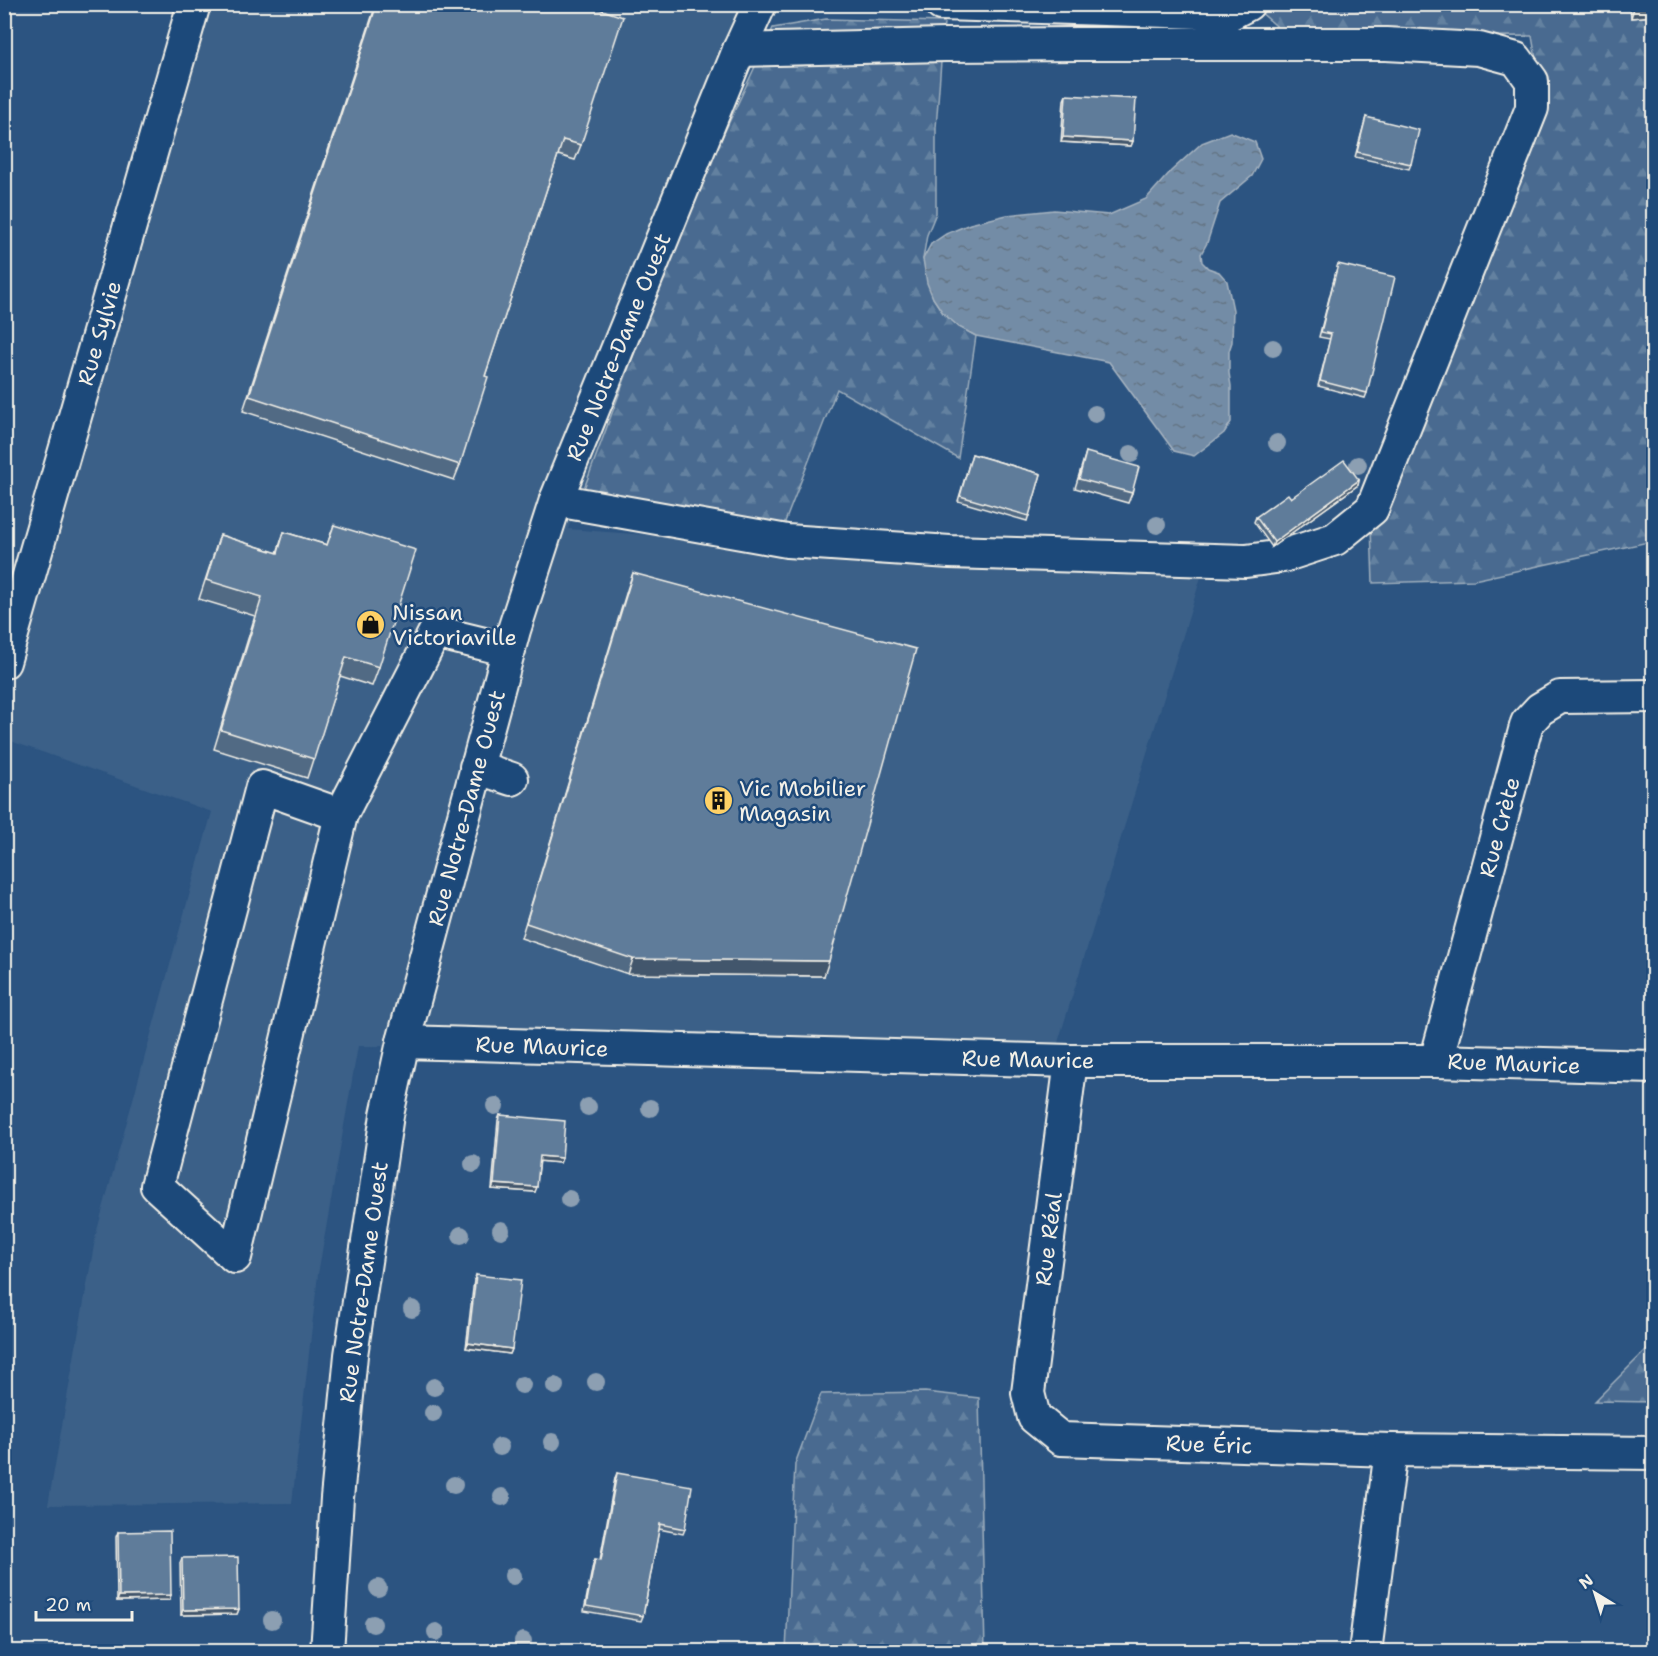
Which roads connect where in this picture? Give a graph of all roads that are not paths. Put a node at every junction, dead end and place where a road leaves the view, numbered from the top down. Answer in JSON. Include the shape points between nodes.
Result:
{"nodes":[{"id":1,"x":194,"y":4,"type":"edge"},
{"id":2,"x":760,"y":4,"type":"edge"},
{"id":3,"x":940,"y":4,"type":"edge"},
{"id":4,"x":1248,"y":4,"type":"edge"},
{"id":5,"x":739,"y":50,"type":"junction"},
{"id":6,"x":556,"y":500,"type":"junction"},
{"id":7,"x":509,"y":650,"type":"junction"},
{"id":8,"x":4,"y":662,"type":"edge"},
{"id":9,"x":1653,"y":696,"type":"edge"},
{"id":10,"x":476,"y":767,"type":"junction"},
{"id":11,"x":512,"y":779,"type":"dead end"},
{"id":12,"x":341,"y":814,"type":"junction"},
{"id":13,"x":403,"y":1042,"type":"junction"},
{"id":14,"x":1071,"y":1061,"type":"junction"},
{"id":15,"x":1436,"y":1061,"type":"junction"},
{"id":16,"x":1653,"y":1067,"type":"edge"},
{"id":17,"x":1034,"y":1417,"type":"joint"},
{"id":18,"x":1391,"y":1450,"type":"junction"},
{"id":19,"x":1653,"y":1453,"type":"edge"},
{"id":20,"x":327,"y":1652,"type":"edge"},
{"id":21,"x":1365,"y":1652,"type":"edge"}],
"edges":[{"from":1,"to":8,"type":"street","name":"Rue Sylvie"},
{"from":2,"to":5,"type":"street","name":"Rue Notre-Dame Ouest"},
{"from":3,"to":4,"type":"street","via":[[1232,13]]},
{"from":5,"to":6,"type":"street","name":"Rue Notre-Dame Ouest"},
{"from":5,"to":6,"type":"street","via":[[1057,44],[1386,44],[1479,49],[1516,59],[1532,81],[1532,108],[1372,508],[1335,539],[1283,556],[1246,561],[950,552],[787,541]]},
{"from":6,"to":7,"type":"street","name":"Rue Notre-Dame Ouest"},
{"from":7,"to":10,"type":"street","name":"Rue Notre-Dame Ouest"},
{"from":7,"to":12,"type":"street","via":[[435,632]]},
{"from":9,"to":15,"type":"street","name":"Rue Crète","via":[[1560,697],[1527,723]]},
{"from":10,"to":11,"type":"street"},
{"from":10,"to":13,"type":"street","name":"Rue Notre-Dame Ouest"},
{"from":12,"to":12,"type":"street","via":[[333,849],[235,1257],[157,1186],[262,787]]},
{"from":13,"to":14,"type":"street","name":"Rue Maurice"},
{"from":13,"to":20,"type":"street","name":"Rue Notre-Dame Ouest","via":[[387,1115],[351,1355]]},
{"from":14,"to":15,"type":"street","name":"Rue Maurice"},
{"from":14,"to":17,"type":"street","name":"Rue Réal","via":[[1028,1393]]},
{"from":15,"to":16,"type":"street","name":"Rue Maurice"},
{"from":17,"to":18,"type":"street","name":"Rue Éric","via":[[1061,1439]]},
{"from":18,"to":19,"type":"street","name":"Rue Éric"},
{"from":18,"to":21,"type":"street"}]}
